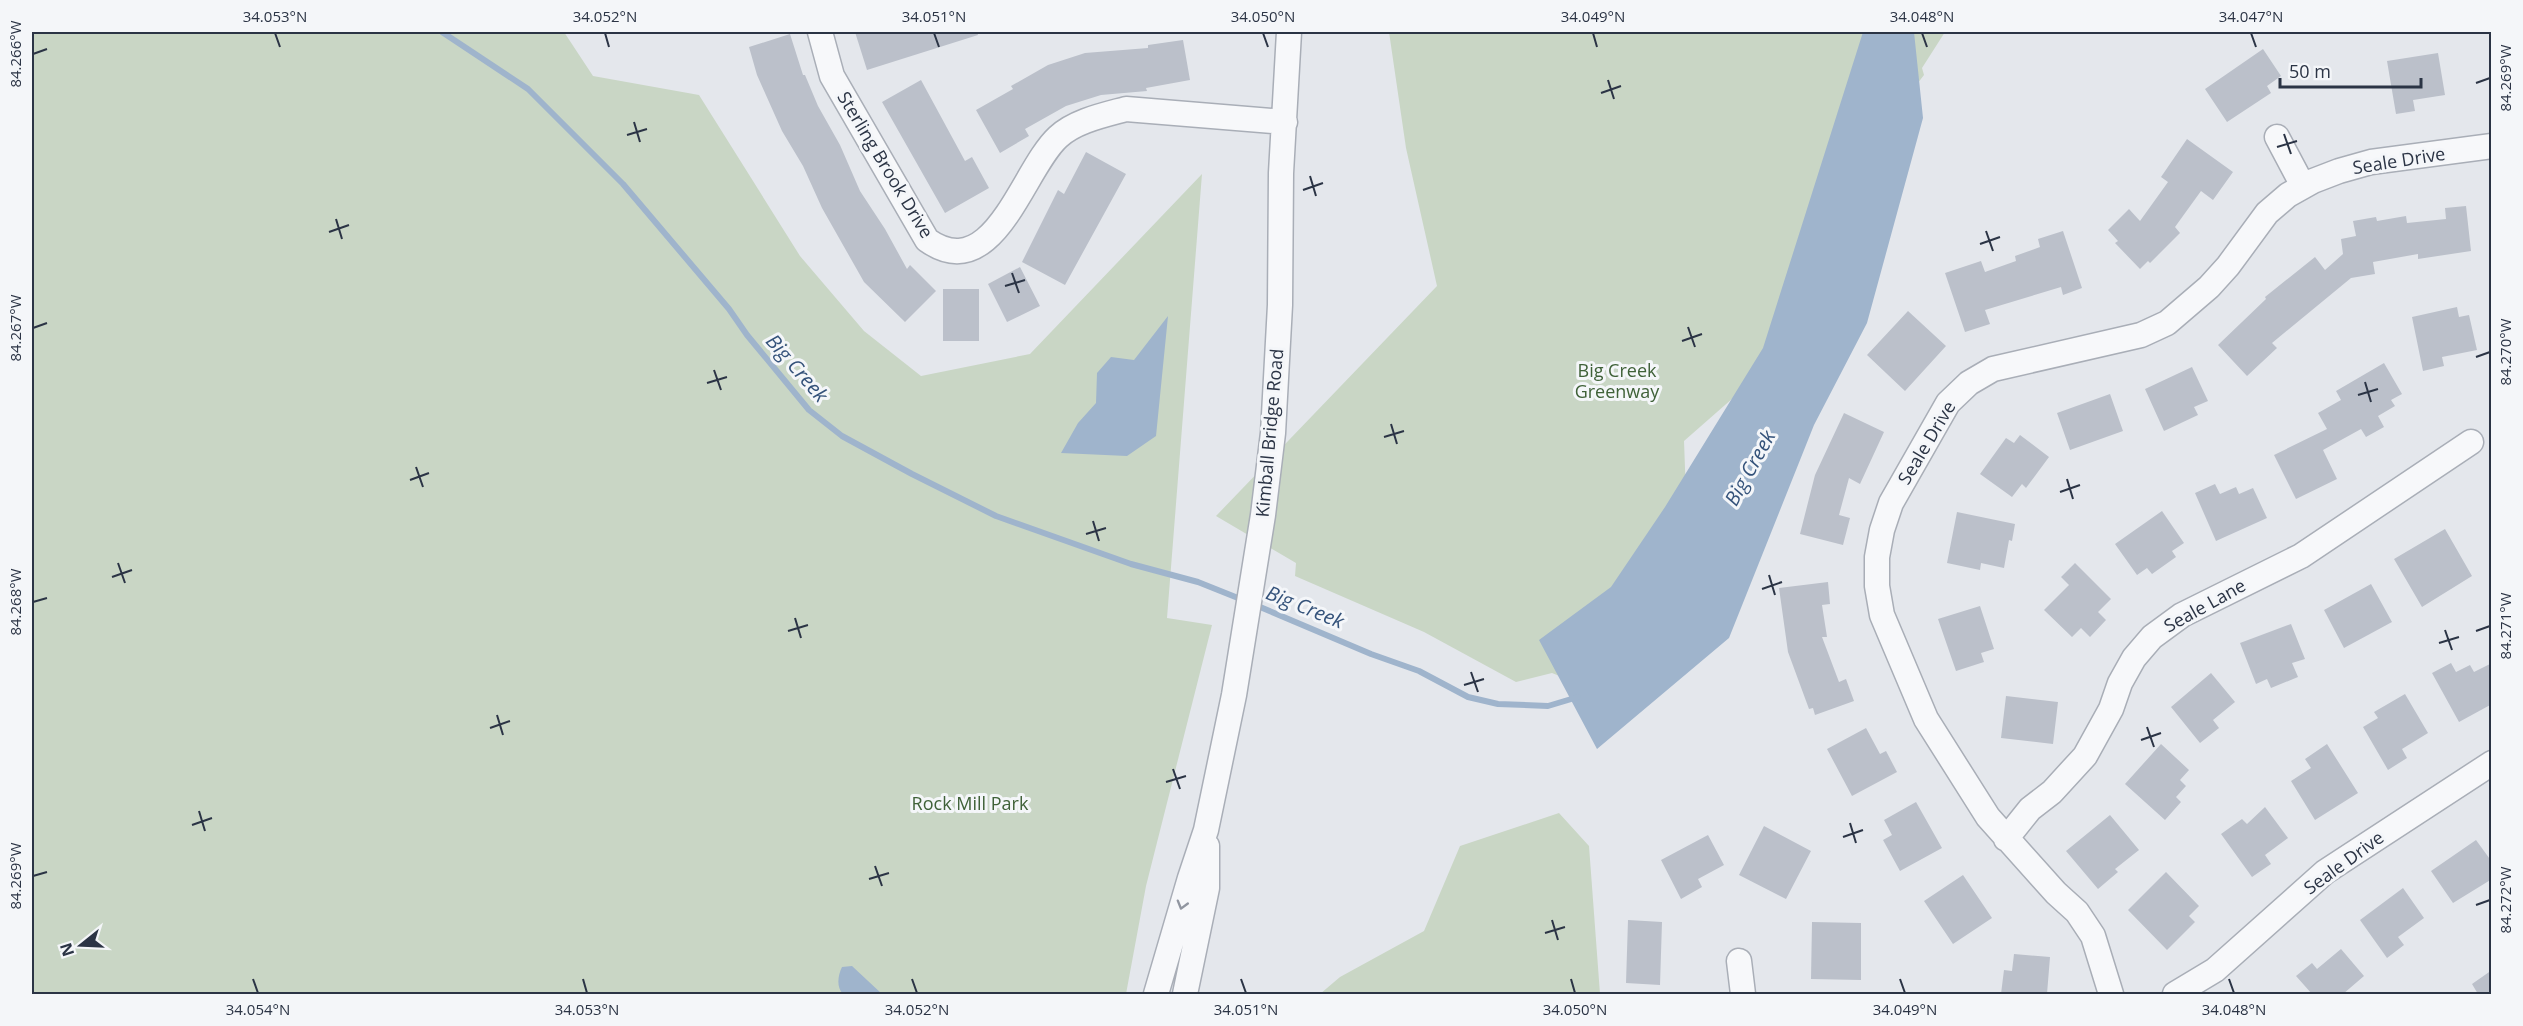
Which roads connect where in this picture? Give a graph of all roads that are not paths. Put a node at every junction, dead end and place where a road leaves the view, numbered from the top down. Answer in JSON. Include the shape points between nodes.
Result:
{"nodes":[{"id":1,"x":820,"y":32,"type":"edge"},
{"id":2,"x":1289,"y":32,"type":"edge"},
{"id":3,"x":1285,"y":122,"type":"junction"},
{"id":4,"x":2277,"y":137,"type":"dead end"},
{"id":5,"x":2492,"y":146,"type":"edge"},
{"id":6,"x":2303,"y":186,"type":"junction"},
{"id":7,"x":2471,"y":442,"type":"dead end"},
{"id":8,"x":2492,"y":763,"type":"edge"},
{"id":9,"x":1206,"y":830,"type":"junction"},
{"id":10,"x":2006,"y":839,"type":"junction"},
{"id":11,"x":1739,"y":961,"type":"dead end"},
{"id":12,"x":1156,"y":994,"type":"edge"},
{"id":13,"x":1185,"y":994,"type":"edge"},
{"id":14,"x":1743,"y":994,"type":"edge"},
{"id":15,"x":2112,"y":994,"type":"edge"},
{"id":16,"x":2175,"y":994,"type":"edge"}],
"edges":[{"from":1,"to":3,"type":"street","name":"Sterling Brook Drive","via":[[832,76],[927,240],[940,249],[963,249],[990,236],[1003,222],[1047,148],[1060,135],[1104,114],[1126,109]]},
{"from":2,"to":3,"type":"street","name":"Kimball Bridge Road"},
{"from":3,"to":9,"type":"street","name":"Kimball Bridge Road","via":[[1273,433],[1234,695]]},
{"from":4,"to":6,"type":"street"},
{"from":5,"to":6,"type":"street","name":"Seale Drive","via":[[2372,162]]},
{"from":6,"to":10,"type":"street","name":"Seale Drive","via":[[2266,213],[2228,266],[2167,324],[2141,335],[1993,369],[1969,383],[1948,403],[1891,503],[1877,557],[1882,615],[1926,719]]},
{"from":7,"to":10,"type":"street","name":"Seale Lane","via":[[2301,556],[2182,615],[2152,637],[2134,658],[2085,756],[2052,792],[2030,809]]},
{"from":8,"to":16,"type":"street","name":"Seale Drive","via":[[2325,872],[2215,970]]},
{"from":9,"to":12,"type":"street","name":"Kimball Bridge Road","one_way":true},
{"from":9,"to":13,"type":"street","name":"Kimball Bridge Road","via":[[1207,888]]},
{"from":10,"to":15,"type":"street","name":"Seale Drive","via":[[2077,912],[2093,936]]},
{"from":11,"to":14,"type":"street"}]}
